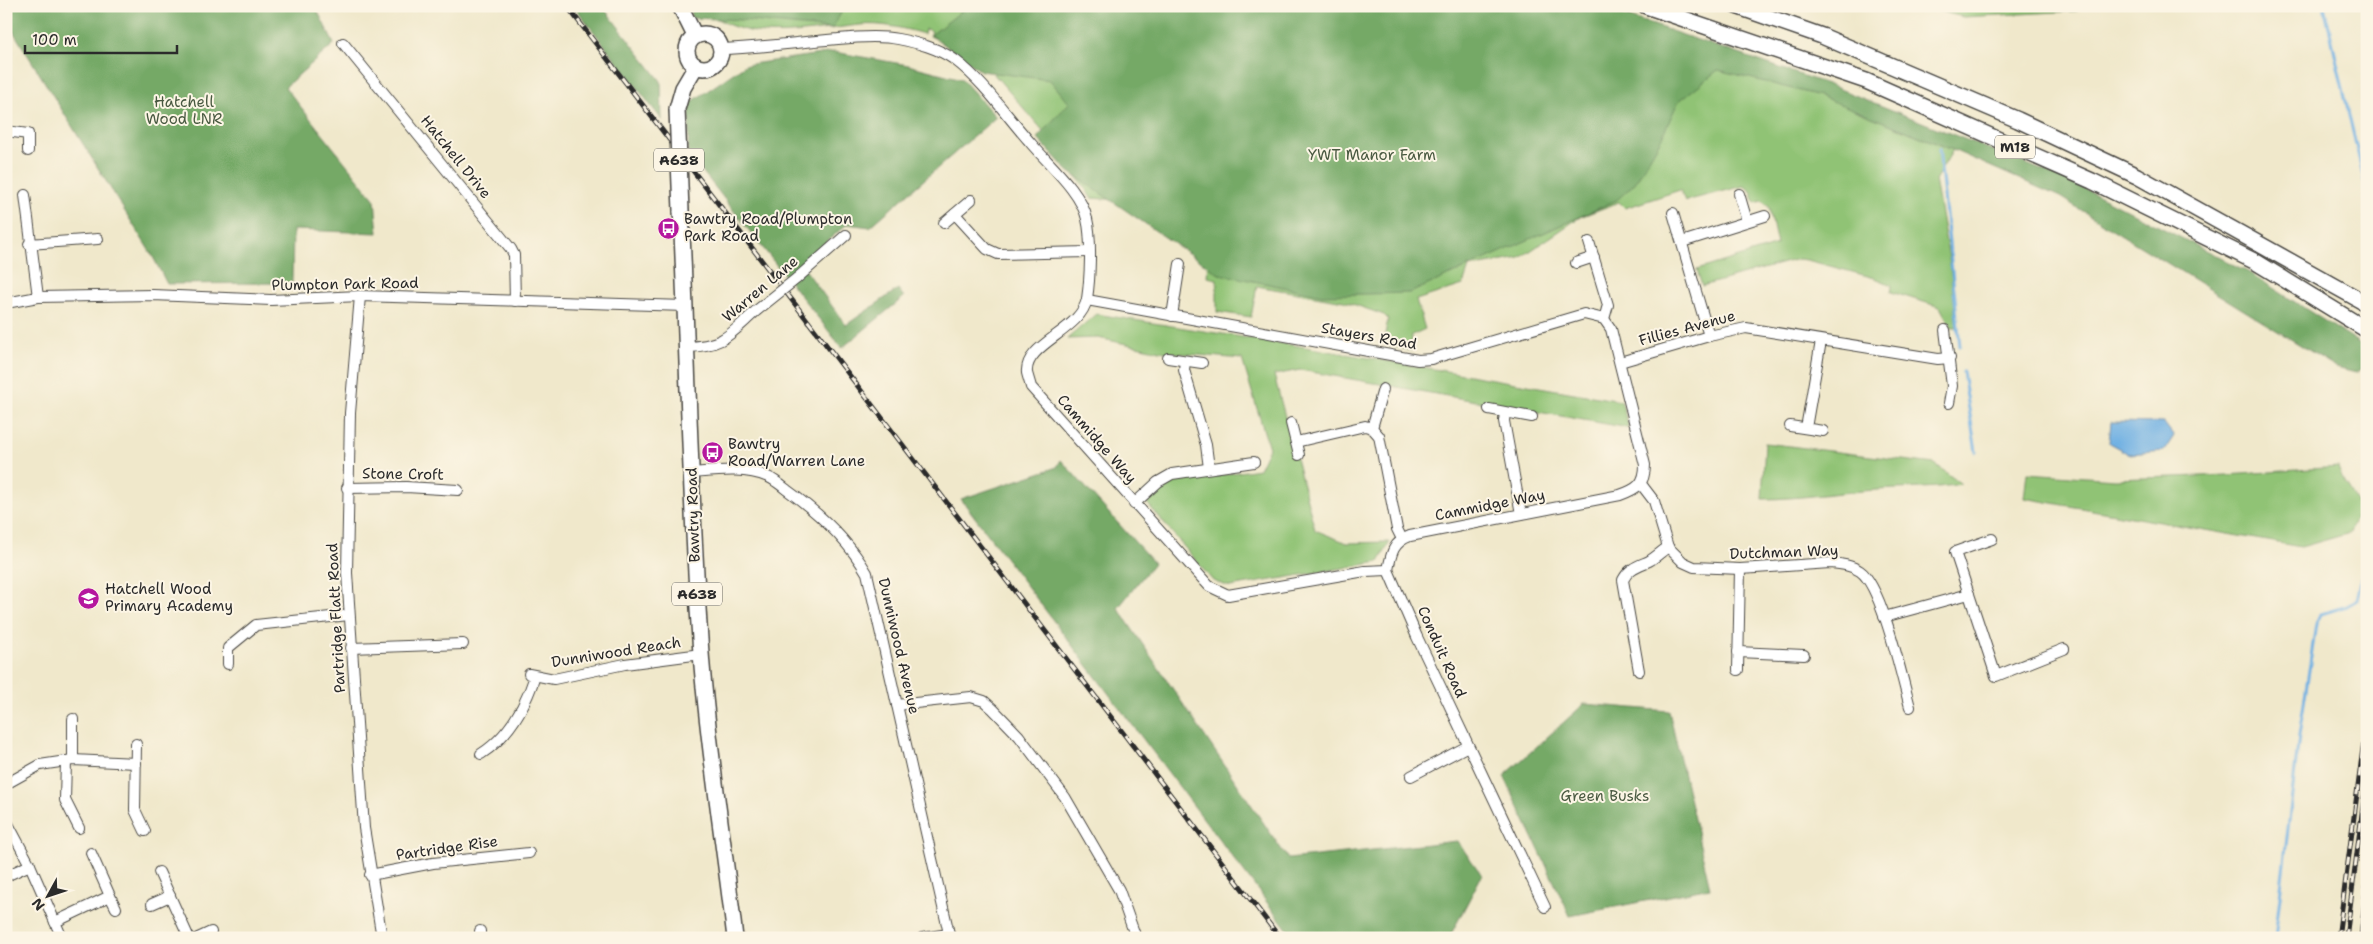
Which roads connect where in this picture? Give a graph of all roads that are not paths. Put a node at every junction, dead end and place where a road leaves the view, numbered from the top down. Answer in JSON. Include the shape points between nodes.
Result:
{"nodes":[{"id":1,"x":680,"y":6,"type":"edge"},
{"id":2,"x":1646,"y":6,"type":"edge"},
{"id":3,"x":1736,"y":6,"type":"edge"},
{"id":4,"x":695,"y":36,"type":"junction"},
{"id":5,"x":343,"y":43,"type":"dead end"},
{"id":6,"x":721,"y":49,"type":"junction"},
{"id":7,"x":696,"y":66,"type":"junction"},
{"id":8,"x":6,"y":131,"type":"edge"},
{"id":9,"x":28,"y":151,"type":"dead end"},
{"id":10,"x":1739,"y":194,"type":"dead end"},
{"id":11,"x":25,"y":195,"type":"dead end"},
{"id":12,"x":971,"y":200,"type":"dead end"},
{"id":13,"x":1673,"y":213,"type":"dead end"},
{"id":14,"x":955,"y":214,"type":"junction"},
{"id":15,"x":1765,"y":216,"type":"dead end"},
{"id":16,"x":1747,"y":221,"type":"junction"},
{"id":17,"x":944,"y":223,"type":"dead end"},
{"id":18,"x":846,"y":234,"type":"dead end"},
{"id":19,"x":98,"y":239,"type":"dead end"},
{"id":20,"x":1589,"y":242,"type":"dead end"},
{"id":21,"x":1682,"y":242,"type":"junction"},
{"id":22,"x":29,"y":244,"type":"junction"},
{"id":23,"x":1089,"y":252,"type":"junction"},
{"id":24,"x":1594,"y":257,"type":"junction"},
{"id":25,"x":1576,"y":263,"type":"dead end"},
{"id":26,"x":1180,"y":264,"type":"dead end"},
{"id":27,"x":360,"y":296,"type":"junction"},
{"id":28,"x":38,"y":297,"type":"junction"},
{"id":29,"x":1087,"y":300,"type":"junction"},
{"id":30,"x":515,"y":301,"type":"junction"},
{"id":31,"x":6,"y":303,"type":"edge"},
{"id":32,"x":2366,"y":304,"type":"edge"},
{"id":33,"x":686,"y":306,"type":"junction"},
{"id":34,"x":1172,"y":316,"type":"junction"},
{"id":35,"x":1604,"y":319,"type":"junction"},
{"id":36,"x":1945,"y":330,"type":"dead end"},
{"id":37,"x":2366,"y":330,"type":"edge"},
{"id":38,"x":1709,"y":336,"type":"junction"},
{"id":39,"x":1822,"y":341,"type":"junction"},
{"id":40,"x":686,"y":347,"type":"junction"},
{"id":41,"x":1168,"y":358,"type":"dead end"},
{"id":42,"x":1950,"y":358,"type":"junction"},
{"id":43,"x":1185,"y":361,"type":"junction"},
{"id":44,"x":1620,"y":362,"type":"junction"},
{"id":45,"x":1202,"y":363,"type":"dead end"},
{"id":46,"x":1383,"y":389,"type":"dead end"},
{"id":47,"x":1950,"y":403,"type":"dead end"},
{"id":48,"x":1489,"y":409,"type":"dead end"},
{"id":49,"x":1506,"y":413,"type":"junction"},
{"id":50,"x":1532,"y":417,"type":"dead end"},
{"id":51,"x":1291,"y":423,"type":"dead end"},
{"id":52,"x":1790,"y":426,"type":"dead end"},
{"id":53,"x":1372,"y":428,"type":"junction"},
{"id":54,"x":1806,"y":428,"type":"junction"},
{"id":55,"x":1823,"y":431,"type":"dead end"},
{"id":56,"x":1296,"y":442,"type":"junction"},
{"id":57,"x":1299,"y":455,"type":"dead end"},
{"id":58,"x":1254,"y":462,"type":"dead end"},
{"id":59,"x":1209,"y":468,"type":"junction"},
{"id":60,"x":692,"y":473,"type":"junction"},
{"id":61,"x":1641,"y":484,"type":"junction"},
{"id":62,"x":347,"y":488,"type":"junction"},
{"id":63,"x":458,"y":490,"type":"dead end"},
{"id":64,"x":1134,"y":504,"type":"junction"},
{"id":65,"x":1521,"y":514,"type":"junction"},
{"id":66,"x":1402,"y":539,"type":"junction"},
{"id":67,"x":1992,"y":539,"type":"dead end"},
{"id":68,"x":1668,"y":546,"type":"junction"},
{"id":69,"x":1740,"y":569,"type":"junction"},
{"id":70,"x":1388,"y":570,"type":"junction"},
{"id":71,"x":1969,"y":594,"type":"junction"},
{"id":72,"x":348,"y":615,"type":"junction"},
{"id":73,"x":1884,"y":617,"type":"junction"},
{"id":74,"x":463,"y":644,"type":"dead end"},
{"id":75,"x":351,"y":648,"type":"junction"},
{"id":76,"x":2064,"y":649,"type":"dead end"},
{"id":77,"x":1738,"y":652,"type":"junction"},
{"id":78,"x":701,"y":654,"type":"junction"},
{"id":79,"x":1804,"y":655,"type":"dead end"},
{"id":80,"x":228,"y":664,"type":"dead end"},
{"id":81,"x":1738,"y":670,"type":"dead end"},
{"id":82,"x":1639,"y":671,"type":"dead end"},
{"id":83,"x":898,"y":704,"type":"junction"},
{"id":84,"x":1910,"y":707,"type":"dead end"},
{"id":85,"x":73,"y":719,"type":"dead end"},
{"id":86,"x":136,"y":744,"type":"dead end"},
{"id":87,"x":1468,"y":746,"type":"junction"},
{"id":88,"x":481,"y":754,"type":"dead end"},
{"id":89,"x":70,"y":761,"type":"junction"},
{"id":90,"x":136,"y":763,"type":"junction"},
{"id":91,"x":1411,"y":776,"type":"dead end"},
{"id":92,"x":6,"y":784,"type":"edge"},
{"id":93,"x":6,"y":820,"type":"edge"},
{"id":94,"x":79,"y":828,"type":"dead end"},
{"id":95,"x":145,"y":831,"type":"dead end"},
{"id":96,"x":91,"y":853,"type":"dead end"},
{"id":97,"x":529,"y":853,"type":"dead end"},
{"id":98,"x":30,"y":865,"type":"junction"},
{"id":99,"x":159,"y":872,"type":"dead end"},
{"id":100,"x":370,"y":875,"type":"junction"},
{"id":101,"x":6,"y":876,"type":"edge"},
{"id":102,"x":110,"y":896,"type":"junction"},
{"id":103,"x":170,"y":896,"type":"junction"},
{"id":104,"x":152,"y":904,"type":"dead end"},
{"id":105,"x":1545,"y":907,"type":"dead end"},
{"id":106,"x":116,"y":908,"type":"dead end"},
{"id":107,"x":55,"y":922,"type":"junction"},
{"id":108,"x":210,"y":932,"type":"dead end"},
{"id":109,"x":949,"y":936,"type":"edge"},
{"id":110,"x":62,"y":938,"type":"edge"},
{"id":111,"x":189,"y":938,"type":"edge"},
{"id":112,"x":198,"y":938,"type":"edge"},
{"id":113,"x":382,"y":938,"type":"edge"},
{"id":114,"x":735,"y":938,"type":"edge"},
{"id":115,"x":922,"y":938,"type":"edge"},
{"id":116,"x":1136,"y":938,"type":"edge"}],
"edges":[{"from":1,"to":4,"type":"highway"},
{"from":2,"to":37,"type":"highway","number":"M18","via":[[1866,81],[2092,181],[2256,262]]},
{"from":3,"to":32,"type":"highway","number":"M18","via":[[1822,36],[2018,120],[2137,176]]},
{"from":4,"to":6,"type":"highway","via":[[712,35]]},
{"from":4,"to":7,"type":"highway","via":[[687,51],[689,60]]},
{"from":5,"to":30,"type":"street","name":"Hatchell Drive","via":[[511,249],[514,255]]},
{"from":6,"to":7,"type":"highway","via":[[714,65]]},
{"from":6,"to":23,"type":"street","name":"Cammidge Way","via":[[858,37],[896,38],[929,46],[970,73],[1076,195],[1088,220]]},
{"from":7,"to":33,"type":"highway","name":"Bawtry Road","number":"A638","bridge":true,"via":[[682,88],[677,109]]},
{"from":8,"to":9,"type":"street","via":[[28,134]]},
{"from":10,"to":16,"type":"street"},
{"from":11,"to":22,"type":"street"},
{"from":12,"to":14,"type":"street"},
{"from":13,"to":21,"type":"street"},
{"from":14,"to":17,"type":"street"},
{"from":14,"to":23,"type":"street","via":[[987,249],[998,254]]},
{"from":15,"to":16,"type":"street"},
{"from":16,"to":21,"type":"street"},
{"from":18,"to":40,"type":"street","name":"Warren Lane","bridge":true,"via":[[720,342],[706,347]]},
{"from":19,"to":22,"type":"street"},
{"from":20,"to":24,"type":"street"},
{"from":21,"to":38,"type":"street"},
{"from":22,"to":28,"type":"street"},
{"from":23,"to":29,"type":"street","name":"Cammidge Way"},
{"from":24,"to":25,"type":"street"},
{"from":24,"to":35,"type":"street","via":[[1608,305]]},
{"from":26,"to":34,"type":"street"},
{"from":27,"to":28,"type":"street","name":"Plumpton Park Road","via":[[272,300],[159,295]]},
{"from":27,"to":30,"type":"street","name":"Plumpton Park Road"},
{"from":27,"to":62,"type":"street","name":"Partridge Flatt Road"},
{"from":28,"to":31,"type":"street","name":"Plumpton Park Road"},
{"from":29,"to":34,"type":"street","name":"Stayers Road"},
{"from":29,"to":64,"type":"street","name":"Cammidge Way","via":[[1073,323],[1030,358],[1027,371],[1031,387]]},
{"from":30,"to":33,"type":"street","name":"Plumpton Park Road"},
{"from":33,"to":40,"type":"highway","name":"Bawtry Road","number":"A638"},
{"from":34,"to":35,"type":"street","name":"Stayers Road","via":[[1418,360],[1431,359],[1584,314]]},
{"from":35,"to":44,"type":"street","via":[[1611,329]]},
{"from":36,"to":42,"type":"street"},
{"from":38,"to":39,"type":"street","name":"Fillies Avenue","via":[[1746,328]]},
{"from":38,"to":44,"type":"street","name":"Fillies Avenue"},
{"from":39,"to":42,"type":"street","name":"Fillies Avenue","via":[[1938,359]]},
{"from":39,"to":54,"type":"street"},
{"from":40,"to":60,"type":"highway","name":"Bawtry Road","number":"A638"},
{"from":41,"to":43,"type":"street"},
{"from":42,"to":47,"type":"street"},
{"from":43,"to":45,"type":"street"},
{"from":43,"to":59,"type":"street","via":[[1184,370],[1206,445]]},
{"from":44,"to":61,"type":"street","via":[[1645,465]]},
{"from":46,"to":53,"type":"street"},
{"from":48,"to":49,"type":"street"},
{"from":49,"to":50,"type":"street"},
{"from":49,"to":65,"type":"street","via":[[1504,421]]},
{"from":51,"to":56,"type":"street"},
{"from":52,"to":54,"type":"street"},
{"from":53,"to":56,"type":"street","via":[[1364,426]]},
{"from":53,"to":66,"type":"street","via":[[1378,436],[1397,529]]},
{"from":54,"to":55,"type":"street"},
{"from":56,"to":57,"type":"street"},
{"from":58,"to":59,"type":"street"},
{"from":59,"to":64,"type":"street","via":[[1172,474]]},
{"from":60,"to":78,"type":"highway","name":"Bawtry Road","number":"A638"},
{"from":60,"to":83,"type":"street","name":"Dunniwood Avenue","via":[[745,471],[769,477],[816,514],[855,552],[867,573],[873,593]]},
{"from":61,"to":65,"type":"street","name":"Cammidge Way","via":[[1620,495]]},
{"from":61,"to":68,"type":"street","name":"Dutchman Way","via":[[1654,501]]},
{"from":62,"to":63,"type":"street","name":"Stone Croft"},
{"from":62,"to":72,"type":"street","name":"Partridge Flatt Road"},
{"from":64,"to":70,"type":"street","name":"Cammidge Way","via":[[1209,586],[1228,595],[1365,571]]},
{"from":65,"to":66,"type":"street","name":"Cammidge Way"},
{"from":66,"to":70,"type":"street","via":[[1395,546]]},
{"from":67,"to":71,"type":"street","via":[[1955,552]]},
{"from":68,"to":69,"type":"street","name":"Dutchman Way","via":[[1683,562],[1700,569]]},
{"from":68,"to":82,"type":"street","via":[[1648,562],[1627,572],[1623,580]]},
{"from":69,"to":73,"type":"street","name":"Dutchman Way","via":[[1830,563],[1851,567],[1868,579]]},
{"from":69,"to":77,"type":"street"},
{"from":70,"to":87,"type":"street","name":"Conduit Road"},
{"from":71,"to":73,"type":"street"},
{"from":71,"to":76,"type":"street","via":[[1996,676]]},
{"from":72,"to":75,"type":"street","name":"Partridge Flatt Road"},
{"from":72,"to":80,"type":"street","via":[[256,625],[228,648]]},
{"from":73,"to":84,"type":"street","name":"Dutchman Way"},
{"from":74,"to":75,"type":"street"},
{"from":75,"to":100,"type":"street","name":"Partridge Flatt Road"},
{"from":77,"to":79,"type":"street"},
{"from":77,"to":81,"type":"street"},
{"from":78,"to":88,"type":"street","name":"Dunniwood Reach","via":[[554,678],[532,675],[528,697],[518,716],[500,741]]},
{"from":78,"to":114,"type":"highway","name":"Bawtry Road","number":"A638"},
{"from":83,"to":109,"type":"street","name":"Dunniwood Avenue"},
{"from":83,"to":116,"type":"street","via":[[971,697],[984,701],[993,709],[1019,736],[1065,797],[1118,890]]},
{"from":85,"to":89,"type":"street"},
{"from":86,"to":90,"type":"street"},
{"from":87,"to":91,"type":"street"},
{"from":87,"to":105,"type":"street","name":"Conduit Road"},
{"from":89,"to":90,"type":"street"},
{"from":89,"to":92,"type":"street","via":[[40,765]]},
{"from":89,"to":94,"type":"street","via":[[65,800]]},
{"from":90,"to":95,"type":"street","via":[[135,810]]},
{"from":93,"to":98,"type":"street"},
{"from":96,"to":102,"type":"street"},
{"from":97,"to":100,"type":"street","name":"Partridge Rise","via":[[433,863]]},
{"from":98,"to":101,"type":"street"},
{"from":98,"to":107,"type":"street"},
{"from":99,"to":103,"type":"street"},
{"from":100,"to":113,"type":"street","name":"Partridge Flatt Road"},
{"from":102,"to":106,"type":"street"},
{"from":102,"to":107,"type":"street"},
{"from":103,"to":104,"type":"street"},
{"from":103,"to":111,"type":"street"},
{"from":107,"to":110,"type":"street"},
{"from":108,"to":112,"type":"street"},
{"from":109,"to":115,"type":"street"}]}
